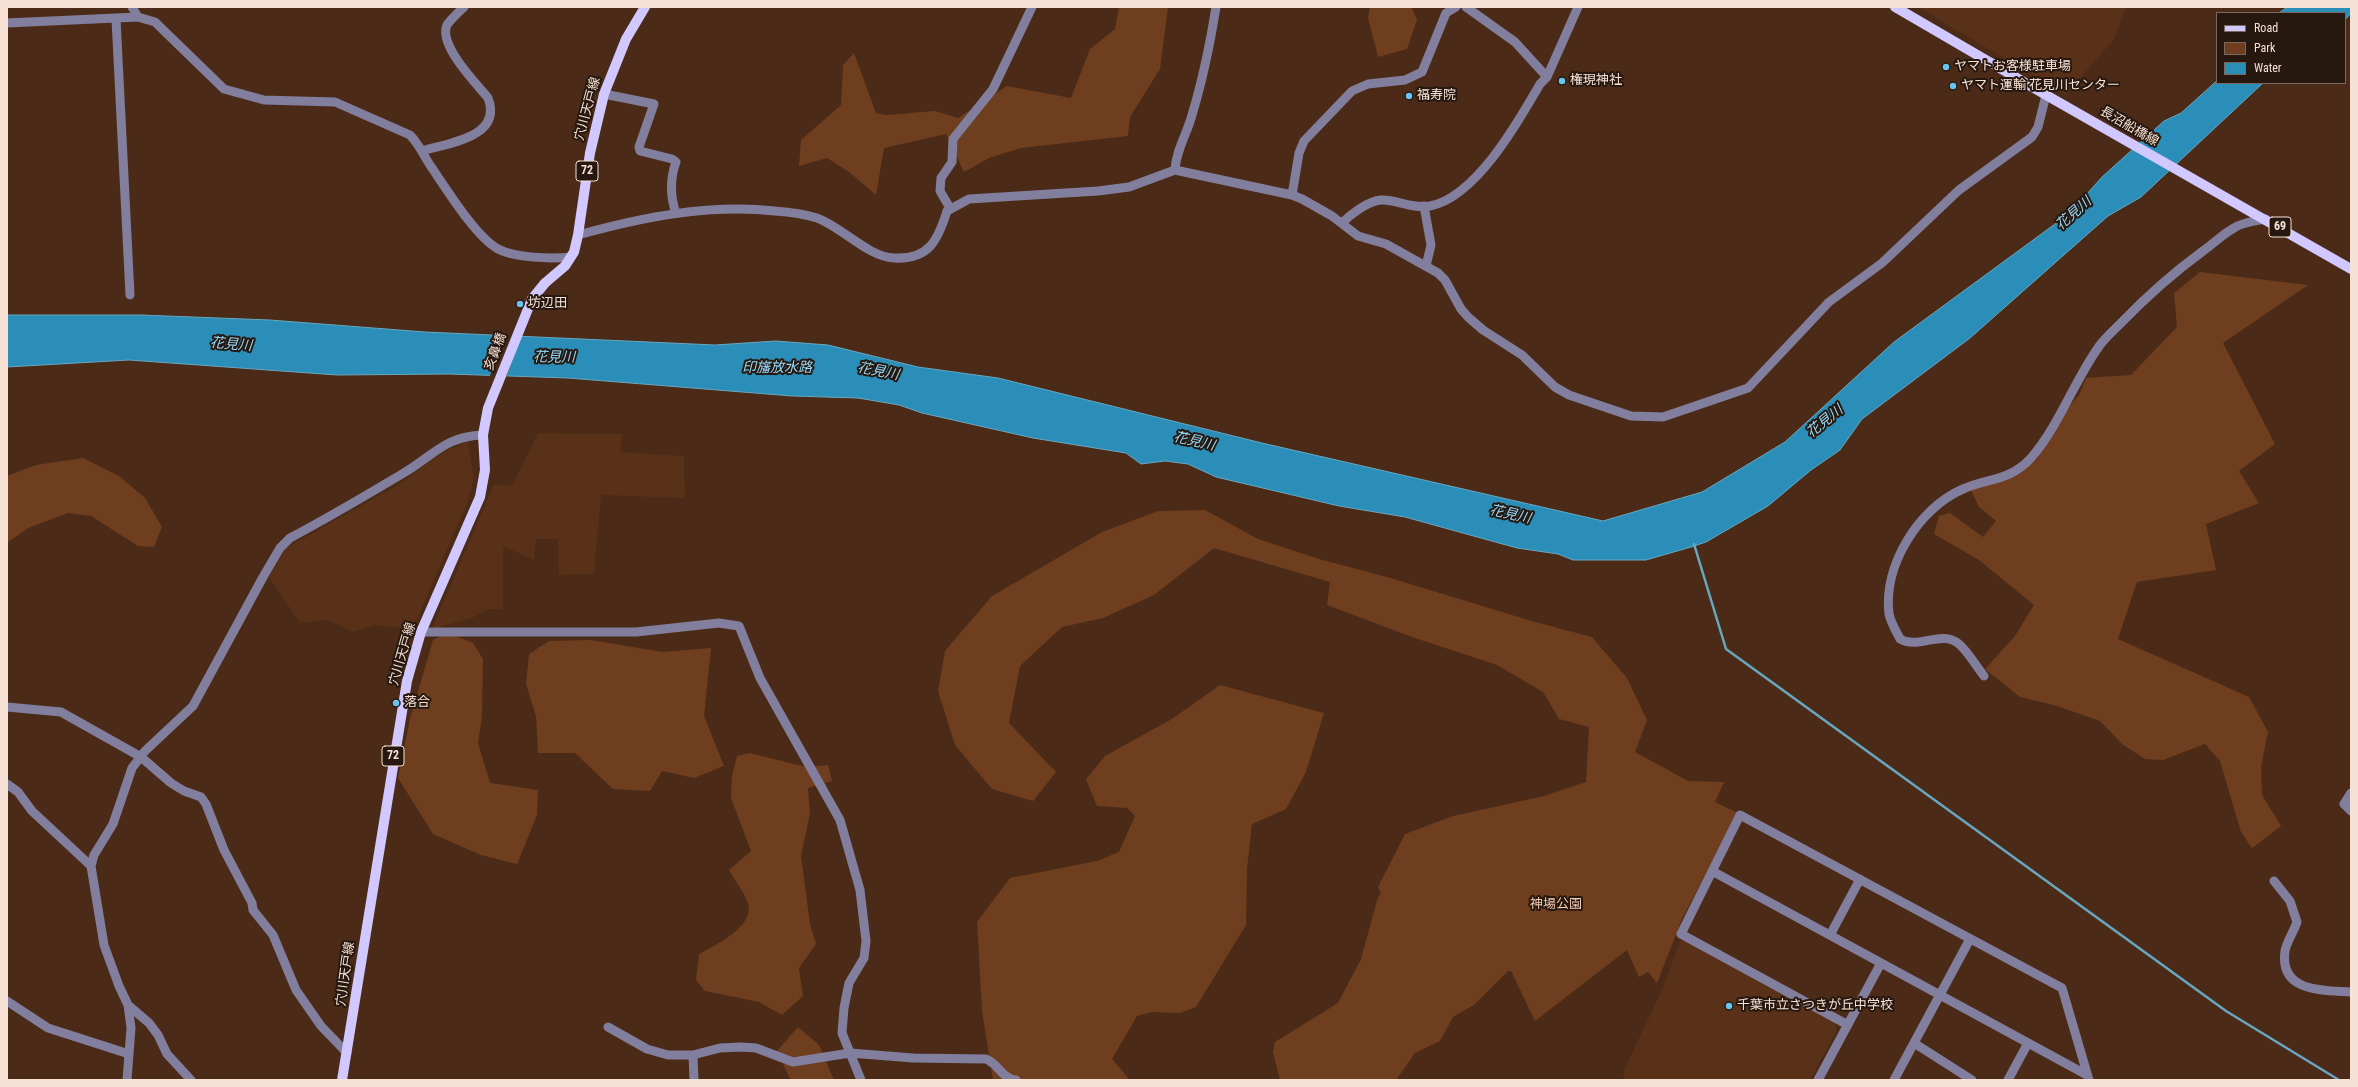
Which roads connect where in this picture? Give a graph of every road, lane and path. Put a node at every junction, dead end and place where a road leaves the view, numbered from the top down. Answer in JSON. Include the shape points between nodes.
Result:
{"nodes":[{"id":1,"x":132,"y":7,"type":"edge"},
{"id":2,"x":464,"y":7,"type":"edge"},
{"id":3,"x":645,"y":7,"type":"edge"},
{"id":4,"x":1032,"y":7,"type":"edge"},
{"id":5,"x":1216,"y":7,"type":"edge"},
{"id":6,"x":1456,"y":7,"type":"edge"},
{"id":7,"x":1467,"y":7,"type":"edge"},
{"id":8,"x":1578,"y":7,"type":"edge"},
{"id":9,"x":1895,"y":7,"type":"edge"},
{"id":10,"x":138,"y":17,"type":"junction"},
{"id":11,"x":116,"y":19,"type":"junction"},
{"id":12,"x":7,"y":23,"type":"edge"},
{"id":13,"x":1547,"y":77,"type":"junction"},
{"id":14,"x":604,"y":94,"type":"junction"},
{"id":15,"x":2046,"y":95,"type":"junction"},
{"id":16,"x":422,"y":151,"type":"junction"},
{"id":17,"x":1175,"y":170,"type":"junction"},
{"id":18,"x":1292,"y":195,"type":"junction"},
{"id":19,"x":1424,"y":206,"type":"junction"},
{"id":20,"x":950,"y":208,"type":"junction"},
{"id":21,"x":676,"y":213,"type":"junction"},
{"id":22,"x":2266,"y":219,"type":"junction"},
{"id":23,"x":1342,"y":223,"type":"junction"},
{"id":24,"x":578,"y":235,"type":"junction"},
{"id":25,"x":571,"y":257,"type":"junction"},
{"id":26,"x":1426,"y":266,"type":"junction"},
{"id":27,"x":2351,"y":269,"type":"edge"},
{"id":28,"x":130,"y":295,"type":"dead end"},
{"id":29,"x":520,"y":326,"type":"joint"},
{"id":30,"x":496,"y":388,"type":"joint"},
{"id":31,"x":483,"y":435,"type":"junction"},
{"id":32,"x":421,"y":632,"type":"junction"},
{"id":33,"x":1984,"y":676,"type":"dead end"},
{"id":34,"x":7,"y":708,"type":"edge"},
{"id":35,"x":141,"y":756,"type":"junction"},
{"id":36,"x":7,"y":784,"type":"edge"},
{"id":37,"x":2351,"y":793,"type":"edge"},
{"id":38,"x":2351,"y":811,"type":"edge"},
{"id":39,"x":91,"y":866,"type":"junction"},
{"id":40,"x":1712,"y":871,"type":"junction"},
{"id":41,"x":1860,"y":879,"type":"junction"},
{"id":42,"x":2274,"y":881,"type":"dead end"},
{"id":43,"x":1830,"y":936,"type":"junction"},
{"id":44,"x":1970,"y":939,"type":"junction"},
{"id":45,"x":1881,"y":963,"type":"junction"},
{"id":46,"x":2351,"y":992,"type":"edge"},
{"id":47,"x":1939,"y":995,"type":"junction"},
{"id":48,"x":7,"y":1001,"type":"edge"},
{"id":49,"x":128,"y":1005,"type":"junction"},
{"id":50,"x":1848,"y":1025,"type":"junction"},
{"id":51,"x":608,"y":1027,"type":"dead end"},
{"id":52,"x":1914,"y":1043,"type":"junction"},
{"id":53,"x":2028,"y":1043,"type":"junction"},
{"id":54,"x":347,"y":1053,"type":"junction"},
{"id":55,"x":850,"y":1053,"type":"junction"},
{"id":56,"x":128,"y":1054,"type":"junction"},
{"id":57,"x":693,"y":1055,"type":"junction"},
{"id":58,"x":2088,"y":1078,"type":"edge"},
{"id":59,"x":127,"y":1080,"type":"edge"},
{"id":60,"x":191,"y":1080,"type":"edge"},
{"id":61,"x":342,"y":1080,"type":"edge"},
{"id":62,"x":694,"y":1080,"type":"edge"},
{"id":63,"x":861,"y":1080,"type":"edge"},
{"id":64,"x":1016,"y":1080,"type":"edge"},
{"id":65,"x":1818,"y":1080,"type":"edge"},
{"id":66,"x":1894,"y":1080,"type":"edge"},
{"id":67,"x":1972,"y":1080,"type":"edge"},
{"id":68,"x":2008,"y":1080,"type":"edge"}],
"edges":[{"from":1,"to":10,"type":"street"},
{"from":2,"to":16,"type":"street","via":[[447,25],[448,47],[488,98],[492,107],[491,118],[482,130],[468,137]]},
{"from":3,"to":14,"type":"main road","name":"穴川天戸線","number":"72","via":[[626,38]]},
{"from":4,"to":20,"type":"street","via":[[993,89],[953,139],[952,162],[941,178],[940,191]]},
{"from":5,"to":17,"type":"street","via":[[1198,94],[1188,130],[1176,157]]},
{"from":6,"to":18,"type":"street","via":[[1446,13],[1422,72],[1405,80],[1361,86],[1304,141]]},
{"from":7,"to":13,"type":"street","via":[[1515,42]]},
{"from":8,"to":13,"type":"street"},
{"from":9,"to":15,"type":"main road","name":"長沼船橋線","number":"69"},
{"from":10,"to":11,"type":"street"},
{"from":10,"to":16,"type":"street","via":[[155,22],[224,89],[264,100],[335,102],[410,135]]},
{"from":11,"to":12,"type":"street"},
{"from":11,"to":28,"type":"street"},
{"from":13,"to":19,"type":"street","via":[[1540,84],[1505,141],[1477,177],[1440,202]]},
{"from":14,"to":21,"type":"street","via":[[654,104],[639,147],[640,151],[676,162],[672,175],[673,205]]},
{"from":14,"to":24,"type":"main road","name":"穴川天戸線","number":"72","via":[[590,153]]},
{"from":15,"to":22,"type":"main road","name":"長沼船橋線","number":"69"},
{"from":15,"to":26,"type":"street","via":[[2038,127],[2032,137],[1959,190],[1882,263],[1829,302],[1748,388],[1663,416],[1631,416],[1569,395],[1555,387],[1522,355],[1468,317],[1445,280]]},
{"from":16,"to":25,"type":"street","via":[[445,187],[488,242],[499,250],[555,258]]},
{"from":17,"to":18,"type":"street"},
{"from":17,"to":20,"type":"street","via":[[1129,187],[969,199]]},
{"from":18,"to":23,"type":"street","via":[[1302,198]]},
{"from":19,"to":23,"type":"street","via":[[1381,200],[1351,214]]},
{"from":19,"to":26,"type":"street","via":[[1431,245]]},
{"from":20,"to":21,"type":"street","via":[[930,249],[917,255],[894,258],[876,253],[818,218],[746,208]]},
{"from":21,"to":24,"type":"street","via":[[631,221]]},
{"from":22,"to":27,"type":"main road","name":"長沼船橋線","number":"69"},
{"from":22,"to":33,"type":"street","via":[[2235,227],[2146,297],[2100,344],[2031,457],[2010,474],[1962,489],[1948,497],[1930,513],[1905,545],[1895,566],[1889,604],[1892,624],[1900,639],[1911,644],[1930,639],[1946,639],[1958,643]]},
{"from":23,"to":26,"type":"street","via":[[1358,236],[1386,244]]},
{"from":24,"to":25,"type":"main road","name":"穴川天戸線","number":"72"},
{"from":25,"to":29,"type":"main road","name":"穴川天戸線","number":"72","via":[[539,290],[528,306]]},
{"from":29,"to":30,"type":"main road","name":"亥鼻橋","number":"72"},
{"from":30,"to":31,"type":"main road","name":"穴川天戸線","number":"72","via":[[485,420]]},
{"from":31,"to":32,"type":"main road","name":"穴川天戸線","number":"72","via":[[485,475],[480,497]]},
{"from":31,"to":35,"type":"street","via":[[465,436],[443,445],[411,469],[290,538],[280,548],[270,565],[193,706]]},
{"from":32,"to":54,"type":"main road","name":"穴川天戸線","number":"72","via":[[399,722]]},
{"from":32,"to":55,"type":"street","via":[[636,632],[719,623],[739,626],[760,678],[840,820],[860,890],[866,941],[864,958],[849,983],[843,1014],[842,1033]]},
{"from":34,"to":35,"type":"street","via":[[61,712]]},
{"from":35,"to":39,"type":"street","via":[[132,768],[113,824],[94,855]]},
{"from":35,"to":54,"type":"street","via":[[170,783],[201,797],[206,804],[224,850],[252,903],[253,910],[273,935],[296,990],[321,1026]]},
{"from":36,"to":39,"type":"street"},
{"from":37,"to":38,"type":"street","via":[[2344,804]]},
{"from":39,"to":49,"type":"street","via":[[104,945]]},
{"from":40,"to":41,"type":"street","via":[[1740,816]]},
{"from":40,"to":43,"type":"street"},
{"from":40,"to":50,"type":"street","via":[[1681,934]]},
{"from":41,"to":43,"type":"street"},
{"from":41,"to":44,"type":"street"},
{"from":42,"to":46,"type":"street","via":[[2290,901],[2297,922],[2285,950],[2285,961],[2290,974],[2300,986],[2313,990]]},
{"from":43,"to":45,"type":"street"},
{"from":44,"to":47,"type":"street"},
{"from":44,"to":58,"type":"street","via":[[2062,988]]},
{"from":45,"to":47,"type":"street"},
{"from":45,"to":50,"type":"street"},
{"from":47,"to":52,"type":"street"},
{"from":47,"to":53,"type":"street"},
{"from":48,"to":56,"type":"street","via":[[48,1028]]},
{"from":49,"to":56,"type":"street","via":[[131,1028]]},
{"from":49,"to":60,"type":"street","via":[[149,1023],[158,1034],[167,1054]]},
{"from":50,"to":65,"type":"street"},
{"from":51,"to":57,"type":"street","via":[[647,1049],[668,1055]]},
{"from":52,"to":66,"type":"street"},
{"from":52,"to":67,"type":"street"},
{"from":53,"to":58,"type":"street"},
{"from":53,"to":68,"type":"street"},
{"from":54,"to":61,"type":"main road","name":"穴川天戸線","number":"72"},
{"from":55,"to":57,"type":"street","via":[[793,1062],[756,1048],[741,1046]]},
{"from":55,"to":63,"type":"street"},
{"from":55,"to":64,"type":"street","via":[[913,1058],[986,1059],[994,1062],[1003,1075]]},
{"from":56,"to":59,"type":"street"},
{"from":57,"to":62,"type":"street"}]}
